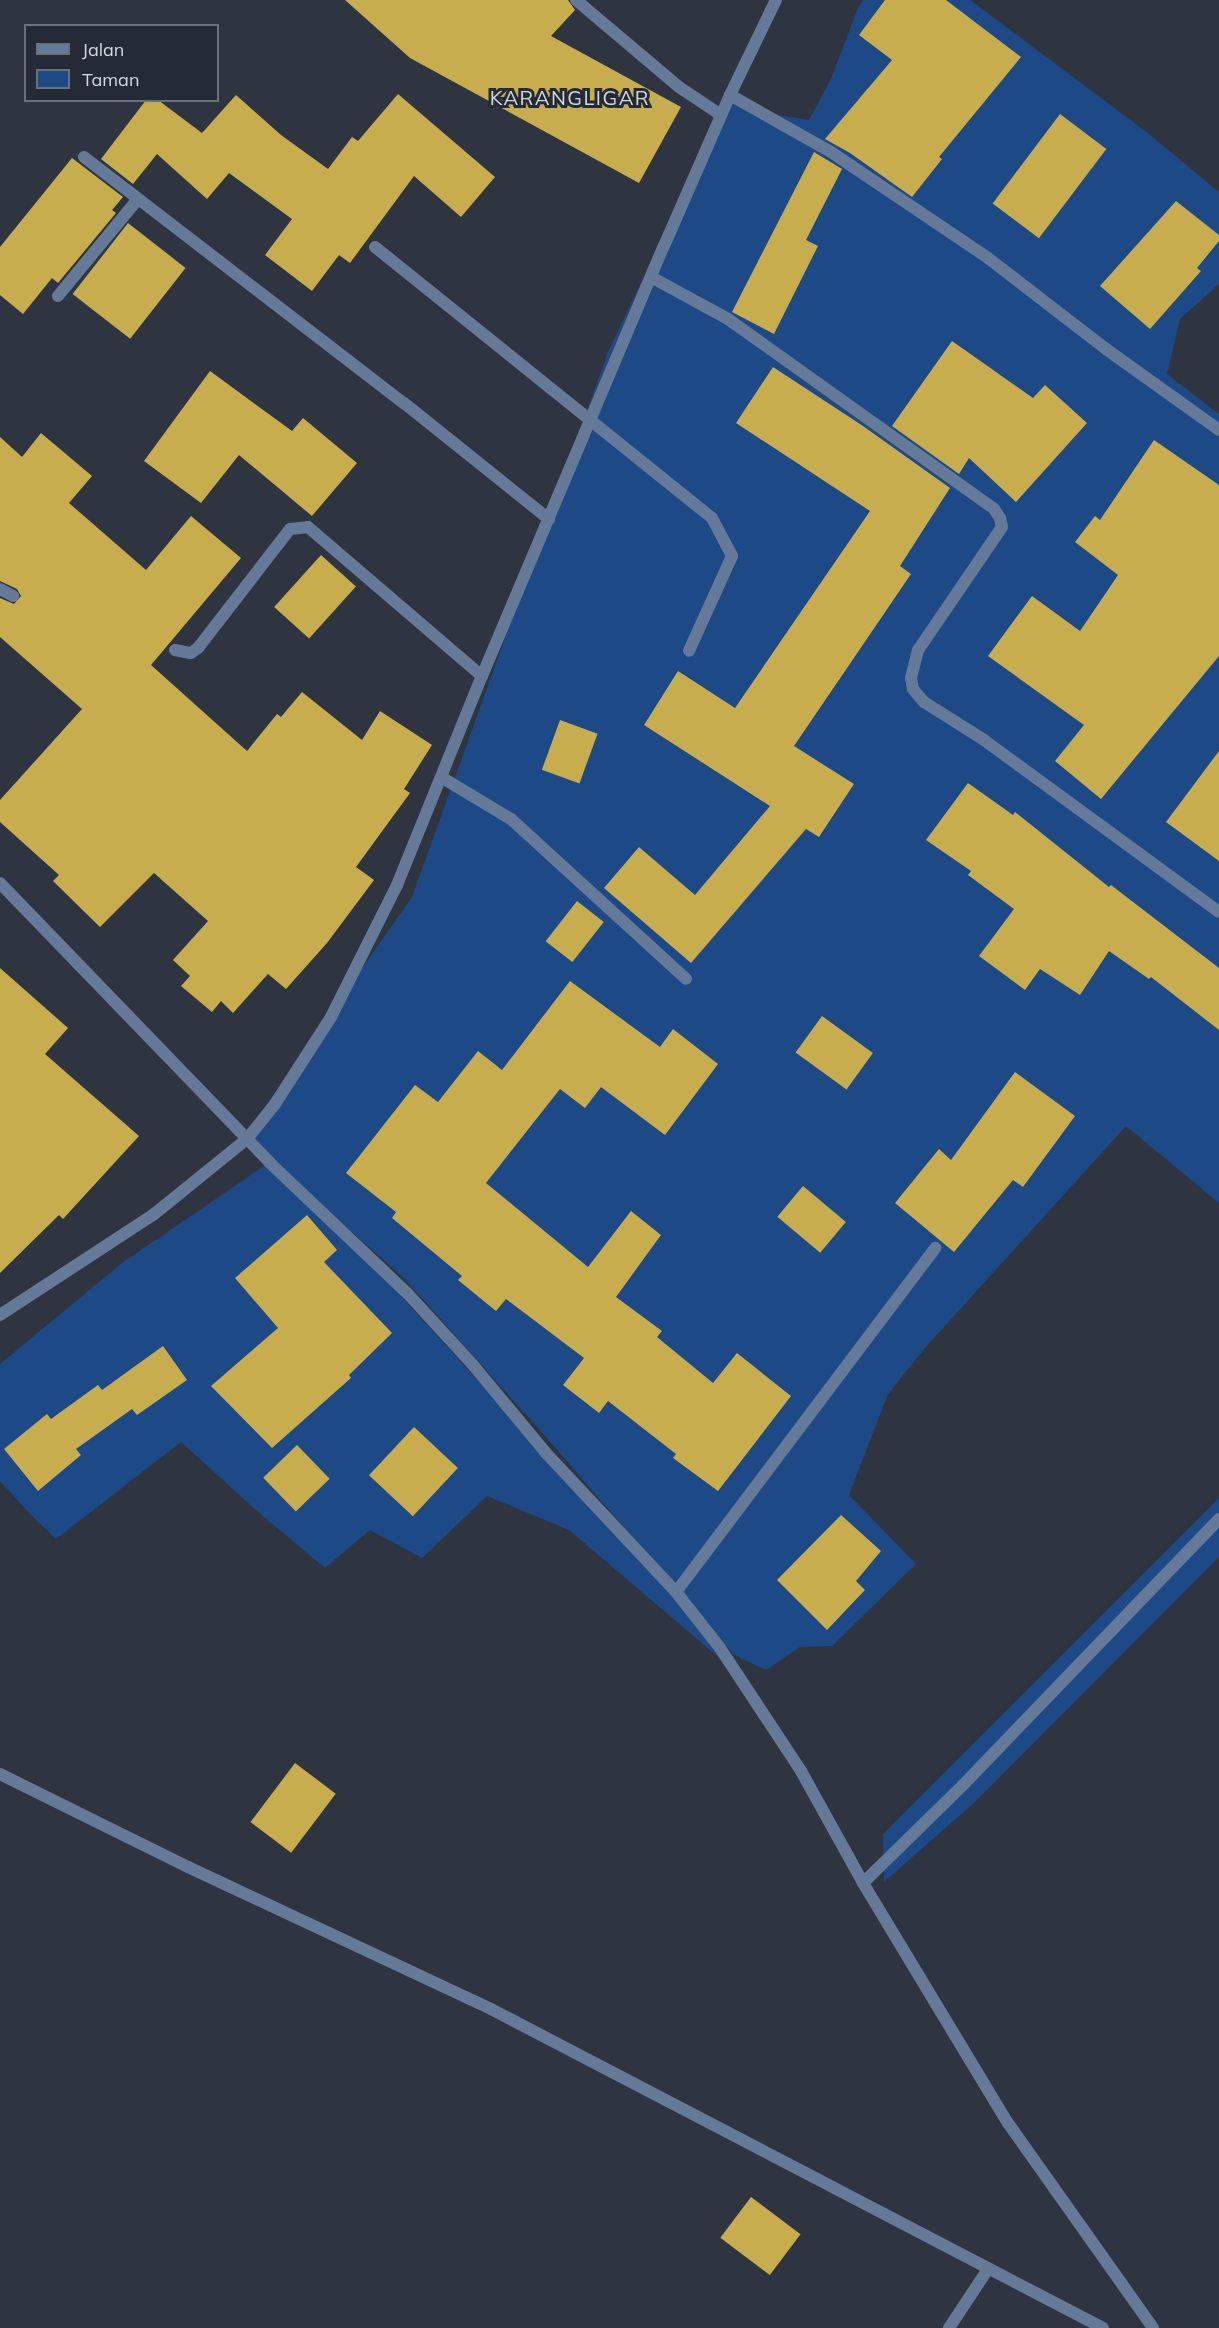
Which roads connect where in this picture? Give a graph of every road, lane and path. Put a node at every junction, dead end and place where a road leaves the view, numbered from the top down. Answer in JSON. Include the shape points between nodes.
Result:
{"nodes":[{"id":1,"x":576,"y":0,"type":"edge"},
{"id":2,"x":776,"y":0,"type":"edge"},
{"id":3,"x":730,"y":95,"type":"junction"},
{"id":4,"x":721,"y":115,"type":"junction"},
{"id":5,"x":84,"y":157,"type":"dead end"},
{"id":6,"x":137,"y":200,"type":"junction"},
{"id":7,"x":375,"y":247,"type":"dead end"},
{"id":8,"x":651,"y":276,"type":"junction"},
{"id":9,"x":58,"y":296,"type":"dead end"},
{"id":10,"x":590,"y":421,"type":"junction"},
{"id":11,"x":1219,"y":430,"type":"edge"},
{"id":12,"x":549,"y":519,"type":"junction"},
{"id":13,"x":0,"y":589,"type":"edge"},
{"id":14,"x":13,"y":596,"type":"dead end"},
{"id":15,"x":175,"y":651,"type":"dead end"},
{"id":16,"x":689,"y":651,"type":"dead end"},
{"id":17,"x":482,"y":676,"type":"junction"},
{"id":18,"x":441,"y":777,"type":"junction"},
{"id":19,"x":0,"y":883,"type":"edge"},
{"id":20,"x":1219,"y":912,"type":"edge"},
{"id":21,"x":686,"y":979,"type":"dead end"},
{"id":22,"x":247,"y":1139,"type":"junction"},
{"id":23,"x":935,"y":1248,"type":"dead end"},
{"id":24,"x":0,"y":1315,"type":"edge"},
{"id":25,"x":1219,"y":1519,"type":"edge"},
{"id":26,"x":676,"y":1592,"type":"junction"},
{"id":27,"x":0,"y":1774,"type":"edge"},
{"id":28,"x":863,"y":1882,"type":"junction"},
{"id":29,"x":988,"y":2269,"type":"junction"},
{"id":30,"x":949,"y":2328,"type":"edge"},
{"id":31,"x":1103,"y":2328,"type":"edge"},
{"id":32,"x":1153,"y":2328,"type":"edge"}],
"edges":[{"from":1,"to":4,"type":"street","via":[[680,87]]},
{"from":2,"to":3,"type":"street"},
{"from":3,"to":4,"type":"street"},
{"from":3,"to":11,"type":"street","via":[[790,127],[988,258]]},
{"from":4,"to":8,"type":"street"},
{"from":5,"to":6,"type":"street"},
{"from":6,"to":9,"type":"street"},
{"from":6,"to":12,"type":"street"},
{"from":7,"to":10,"type":"street"},
{"from":8,"to":10,"type":"street"},
{"from":8,"to":20,"type":"street","via":[[728,319],[994,509],[1002,526],[918,650],[911,678],[913,689],[924,702],[984,740]]},
{"from":10,"to":12,"type":"street"},
{"from":10,"to":16,"type":"street","via":[[711,518],[732,556]]},
{"from":12,"to":17,"type":"street"},
{"from":13,"to":14,"type":"street"},
{"from":15,"to":17,"type":"street","via":[[191,653],[198,648],[290,529],[308,526]]},
{"from":17,"to":18,"type":"street"},
{"from":18,"to":21,"type":"street","via":[[511,819]]},
{"from":18,"to":22,"type":"street","via":[[397,885],[331,1017]]},
{"from":19,"to":22,"type":"street"},
{"from":22,"to":24,"type":"street","via":[[153,1215]]},
{"from":22,"to":26,"type":"street","via":[[408,1294],[546,1453]]},
{"from":23,"to":26,"type":"street"},
{"from":25,"to":28,"type":"street","via":[[963,1785]]},
{"from":26,"to":28,"type":"street","via":[[720,1648],[801,1771]]},
{"from":27,"to":29,"type":"street","via":[[491,2009]]},
{"from":28,"to":32,"type":"street","via":[[1008,2123]]},
{"from":29,"to":30,"type":"street"},
{"from":29,"to":31,"type":"street"}]}
